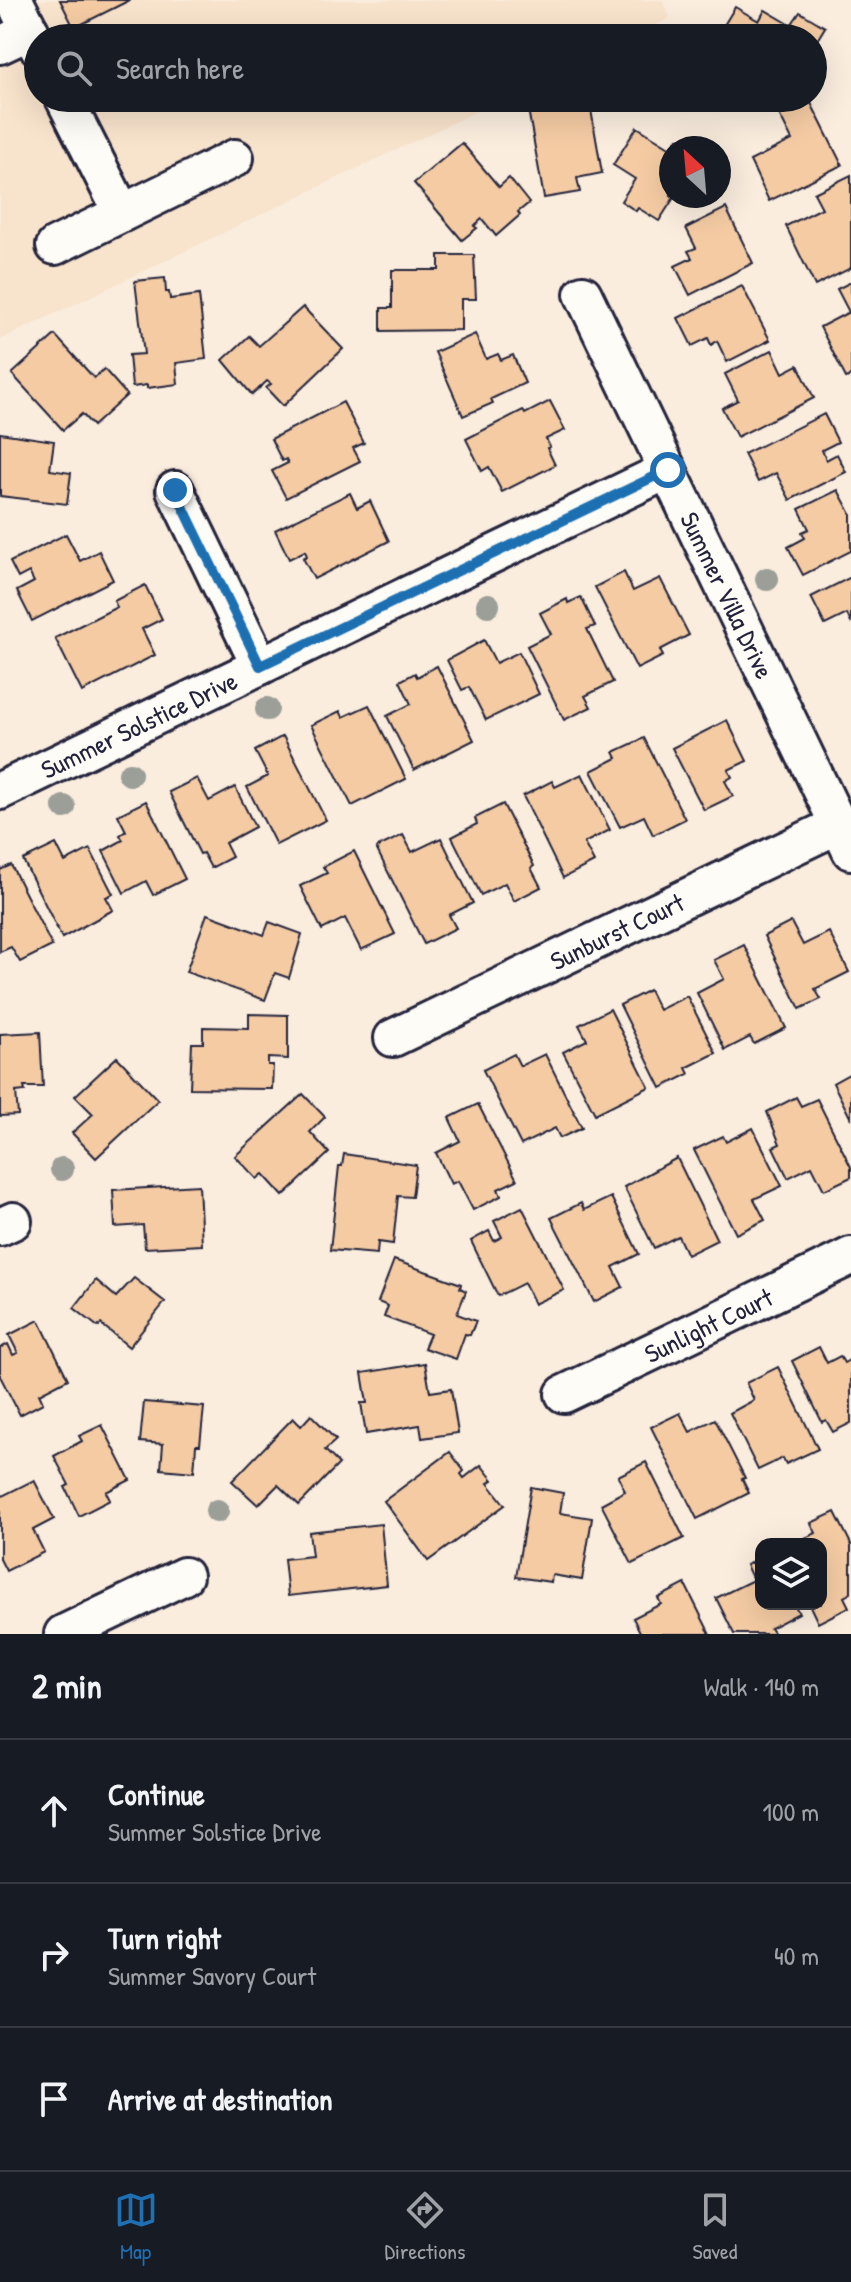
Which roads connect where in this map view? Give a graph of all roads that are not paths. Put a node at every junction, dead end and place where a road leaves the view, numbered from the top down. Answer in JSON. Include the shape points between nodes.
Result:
{"nodes":[{"id":1,"x":71,"y":112,"type":"edge"},
{"id":2,"x":235,"y":158,"type":"dead end"},
{"id":3,"x":122,"y":213,"type":"junction"},
{"id":4,"x":55,"y":246,"type":"dead end"},
{"id":5,"x":583,"y":294,"type":"dead end"},
{"id":6,"x":668,"y":470,"type":"junction"},
{"id":7,"x":175,"y":490,"type":"dead end"},
{"id":8,"x":260,"y":666,"type":"junction"},
{"id":9,"x":0,"y":791,"type":"edge"},
{"id":10,"x":845,"y":838,"type":"edge"},
{"id":11,"x":393,"y":1038,"type":"dead end"},
{"id":12,"x":851,"y":1256,"type":"edge"},
{"id":13,"x":564,"y":1394,"type":"dead end"},
{"id":14,"x":184,"y":1576,"type":"dead end"},
{"id":15,"x":63,"y":1634,"type":"edge"}],
"edges":[{"from":1,"to":3,"type":"street"},
{"from":2,"to":3,"type":"street"},
{"from":3,"to":4,"type":"street"},
{"from":5,"to":6,"type":"street","name":"Summer Villa Drive"},
{"from":6,"to":8,"type":"street","name":"Summer Solstice Drive"},
{"from":6,"to":10,"type":"street","name":"Summer Villa Drive"},
{"from":7,"to":8,"type":"street"},
{"from":8,"to":9,"type":"street","name":"Summer Solstice Drive"},
{"from":10,"to":11,"type":"street","name":"Sunburst Court"},
{"from":12,"to":13,"type":"street","name":"Sunlight Court"},
{"from":14,"to":15,"type":"street"}]}
